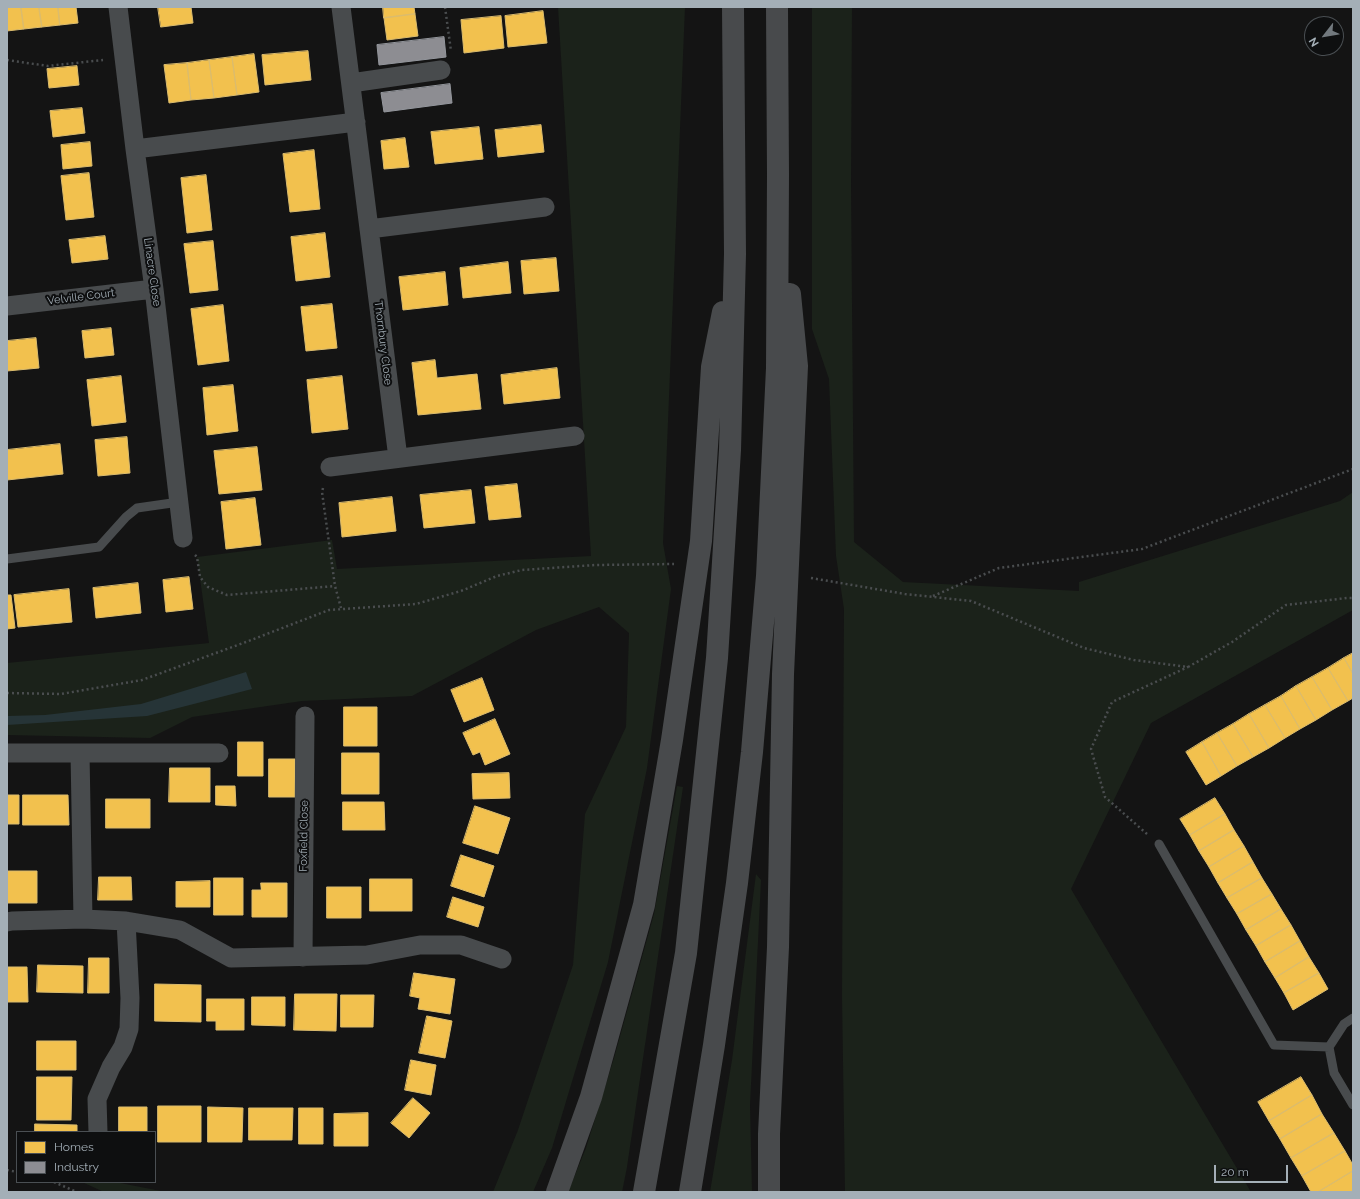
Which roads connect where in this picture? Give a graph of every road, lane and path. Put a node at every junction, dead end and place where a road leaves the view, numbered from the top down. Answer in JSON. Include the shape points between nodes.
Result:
{"nodes":[{"id":1,"x":118,"y":7,"type":"edge"},
{"id":2,"x":341,"y":7,"type":"edge"},
{"id":3,"x":445,"y":7,"type":"edge"},
{"id":4,"x":733,"y":7,"type":"edge"},
{"id":5,"x":777,"y":7,"type":"edge"},
{"id":6,"x":123,"y":58,"type":"junction"},
{"id":7,"x":7,"y":60,"type":"edge"},
{"id":8,"x":441,"y":70,"type":"joint"},
{"id":9,"x":351,"y":83,"type":"junction"},
{"id":10,"x":356,"y":122,"type":"junction"},
{"id":11,"x":135,"y":149,"type":"junction"},
{"id":12,"x":778,"y":175,"type":"junction"},
{"id":13,"x":545,"y":207,"type":"dead end"},
{"id":14,"x":369,"y":228,"type":"junction"},
{"id":15,"x":735,"y":254,"type":"junction"},
{"id":16,"x":154,"y":289,"type":"junction"},
{"id":17,"x":7,"y":306,"type":"edge"},
{"id":18,"x":575,"y":436,"type":"dead end"},
{"id":19,"x":398,"y":458,"type":"junction"},
{"id":20,"x":330,"y":467,"type":"joint"},
{"id":21,"x":1353,"y":469,"type":"edge"},
{"id":22,"x":179,"y":502,"type":"junction"},
{"id":23,"x":183,"y":538,"type":"joint"},
{"id":24,"x":7,"y":559,"type":"edge"},
{"id":25,"x":674,"y":564,"type":"dead end"},
{"id":26,"x":810,"y":578,"type":"dead end"},
{"id":27,"x":335,"y":586,"type":"junction"},
{"id":28,"x":932,"y":597,"type":"junction"},
{"id":29,"x":1353,"y":598,"type":"edge"},
{"id":30,"x":340,"y":608,"type":"junction"},
{"id":31,"x":1188,"y":667,"type":"junction"},
{"id":32,"x":7,"y":693,"type":"edge"},
{"id":33,"x":305,"y":716,"type":"dead end"},
{"id":34,"x":7,"y":753,"type":"edge"},
{"id":35,"x":80,"y":753,"type":"junction"},
{"id":36,"x":219,"y":753,"type":"dead end"},
{"id":37,"x":1159,"y":844,"type":"joint"},
{"id":38,"x":83,"y":919,"type":"junction"},
{"id":39,"x":126,"y":921,"type":"junction"},
{"id":40,"x":7,"y":922,"type":"edge"},
{"id":41,"x":303,"y":957,"type":"junction"},
{"id":42,"x":502,"y":959,"type":"dead end"},
{"id":43,"x":1353,"y":1018,"type":"edge"},
{"id":44,"x":1329,"y":1047,"type":"junction"},
{"id":45,"x":1353,"y":1105,"type":"edge"},
{"id":46,"x":98,"y":1131,"type":"edge"},
{"id":47,"x":56,"y":1183,"type":"edge"},
{"id":48,"x":77,"y":1192,"type":"edge"},
{"id":49,"x":557,"y":1192,"type":"edge"},
{"id":50,"x":644,"y":1192,"type":"edge"},
{"id":51,"x":690,"y":1192,"type":"edge"},
{"id":52,"x":769,"y":1192,"type":"edge"}],
"edges":[{"from":1,"to":6,"type":"street","name":"Linacre Close"},
{"from":2,"to":9,"type":"street","name":"Thornbury Close"},
{"from":3,"to":8,"type":"path","via":[[452,61]]},
{"from":4,"to":15,"type":"highway"},
{"from":5,"to":12,"type":"highway"},
{"from":6,"to":7,"type":"path","via":[[48,66]]},
{"from":6,"to":11,"type":"street","name":"Linacre Close"},
{"from":8,"to":9,"type":"street"},
{"from":9,"to":10,"type":"street","name":"Thornbury Close"},
{"from":10,"to":11,"type":"street"},
{"from":10,"to":14,"type":"street","name":"Thornbury Close"},
{"from":11,"to":16,"type":"street","name":"Linacre Close"},
{"from":12,"to":51,"type":"highway","via":[[777,368],[767,576],[752,752],[737,883]]},
{"from":12,"to":52,"type":"highway","via":[[797,366],[783,674],[778,947],[769,1134]]},
{"from":13,"to":14,"type":"street"},
{"from":14,"to":19,"type":"street","name":"Thornbury Close"},
{"from":15,"to":49,"type":"highway","via":[[712,367],[701,541],[672,740],[644,905],[592,1097]]},
{"from":15,"to":50,"type":"highway","via":[[730,450],[717,658],[686,953]]},
{"from":16,"to":17,"type":"street","name":"Velville Court"},
{"from":16,"to":22,"type":"street","name":"Linacre Close"},
{"from":18,"to":19,"type":"street"},
{"from":19,"to":20,"type":"street"},
{"from":20,"to":27,"type":"path","via":[[322,492]]},
{"from":21,"to":28,"type":"path","via":[[1142,549],[999,568]]},
{"from":22,"to":23,"type":"street","name":"Linacre Close"},
{"from":22,"to":24,"type":"lane","via":[[137,508],[99,547]]},
{"from":23,"to":27,"type":"path","via":[[197,558],[200,577],[208,587],[227,596]]},
{"from":25,"to":30,"type":"path","via":[[595,565],[522,570],[416,604]]},
{"from":26,"to":28,"type":"path"},
{"from":27,"to":30,"type":"path"},
{"from":28,"to":31,"type":"path","via":[[971,601],[1084,648],[1134,660]]},
{"from":29,"to":31,"type":"path","via":[[1286,605],[1232,642]]},
{"from":30,"to":32,"type":"path","via":[[142,680],[62,694]]},
{"from":31,"to":37,"type":"path","via":[[1112,702],[1091,750],[1105,797]]},
{"from":33,"to":41,"type":"street","name":"Foxfield Close"},
{"from":34,"to":35,"type":"street"},
{"from":35,"to":36,"type":"street"},
{"from":35,"to":38,"type":"street"},
{"from":37,"to":44,"type":"lane","via":[[1274,1045]]},
{"from":38,"to":39,"type":"street"},
{"from":38,"to":40,"type":"street"},
{"from":39,"to":41,"type":"street","via":[[180,930],[231,958]]},
{"from":39,"to":46,"type":"street","via":[[129,1029],[123,1047],[97,1099]]},
{"from":41,"to":42,"type":"street","via":[[367,955],[420,945],[461,945]]},
{"from":43,"to":44,"type":"lane","via":[[1344,1024]]},
{"from":44,"to":45,"type":"lane","via":[[1334,1073]]},
{"from":47,"to":48,"type":"path"}]}
